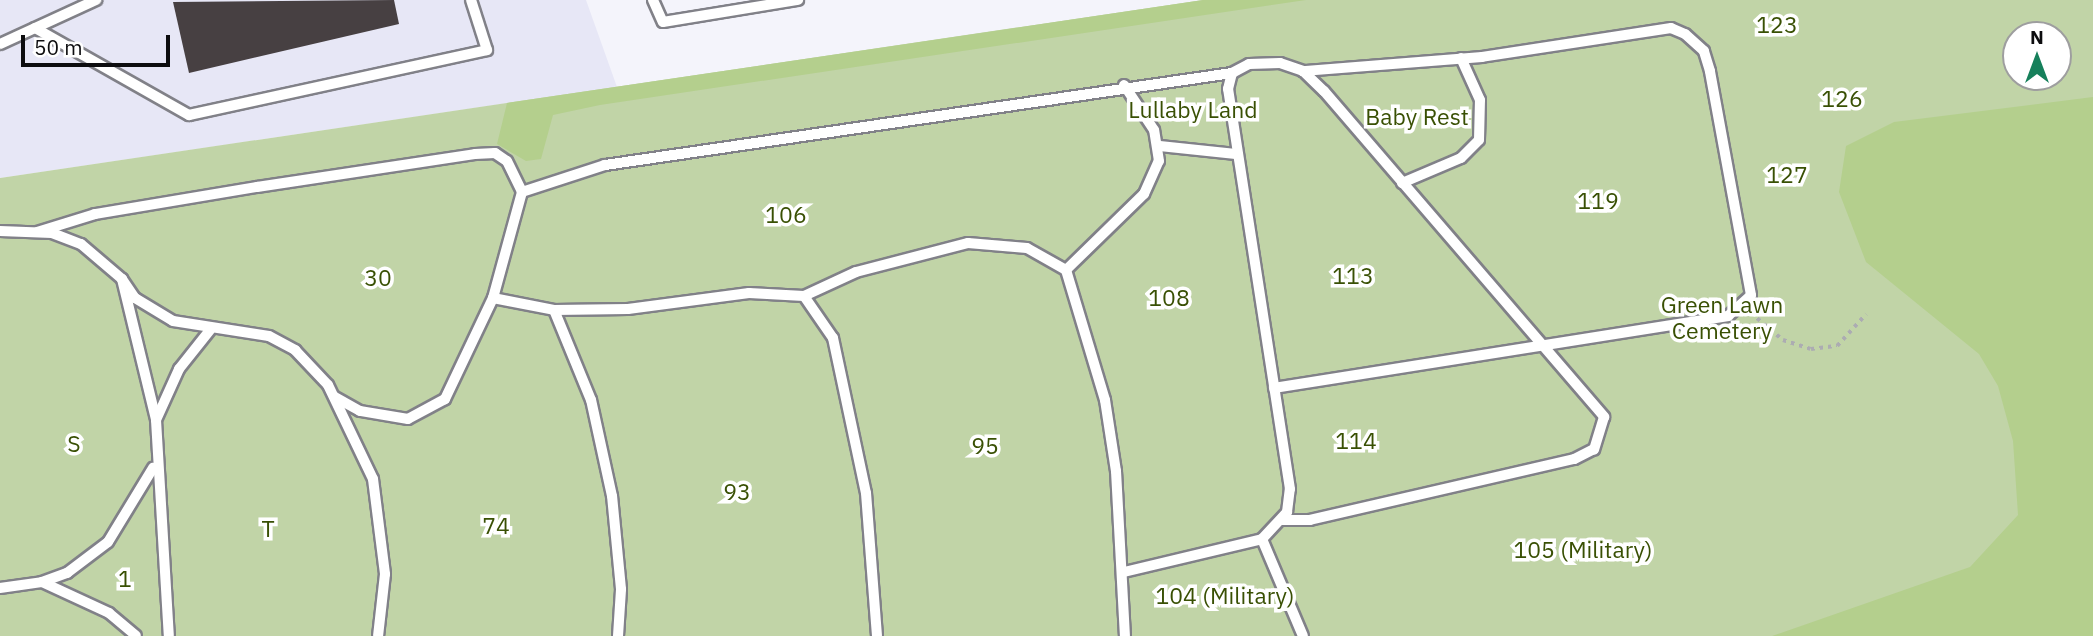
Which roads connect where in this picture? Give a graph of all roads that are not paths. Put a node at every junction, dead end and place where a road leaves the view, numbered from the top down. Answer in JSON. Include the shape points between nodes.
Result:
{"nodes":[{"id":1,"x":96,"y":0,"type":"edge"},
{"id":2,"x":471,"y":0,"type":"edge"},
{"id":3,"x":653,"y":0,"type":"edge"},
{"id":4,"x":799,"y":0,"type":"edge"},
{"id":5,"x":35,"y":28,"type":"junction"},
{"id":6,"x":0,"y":44,"type":"edge"},
{"id":7,"x":1461,"y":58,"type":"junction"},
{"id":8,"x":1303,"y":71,"type":"junction"},
{"id":9,"x":1233,"y":73,"type":"junction"},
{"id":10,"x":1124,"y":85,"type":"junction"},
{"id":11,"x":1160,"y":146,"type":"junction"},
{"id":12,"x":1236,"y":154,"type":"junction"},
{"id":13,"x":1402,"y":183,"type":"junction"},
{"id":14,"x":522,"y":192,"type":"junction"},
{"id":15,"x":0,"y":231,"type":"edge"},
{"id":16,"x":37,"y":232,"type":"junction"},
{"id":17,"x":1066,"y":270,"type":"junction"},
{"id":18,"x":122,"y":279,"type":"junction"},
{"id":19,"x":804,"y":296,"type":"junction"},
{"id":20,"x":493,"y":298,"type":"junction"},
{"id":21,"x":554,"y":310,"type":"junction"},
{"id":22,"x":210,"y":330,"type":"junction"},
{"id":23,"x":1544,"y":346,"type":"junction"},
{"id":24,"x":1274,"y":388,"type":"junction"},
{"id":25,"x":335,"y":397,"type":"junction"},
{"id":26,"x":156,"y":419,"type":"junction"},
{"id":27,"x":153,"y":466,"type":"junction"},
{"id":28,"x":1282,"y":520,"type":"junction"},
{"id":29,"x":1262,"y":539,"type":"junction"},
{"id":30,"x":1124,"y":572,"type":"junction"},
{"id":31,"x":0,"y":582,"type":"edge"},
{"id":32,"x":42,"y":582,"type":"junction"},
{"id":33,"x":17,"y":584,"type":"junction"},
{"id":34,"x":0,"y":588,"type":"edge"},
{"id":35,"x":136,"y":636,"type":"edge"},
{"id":36,"x":169,"y":636,"type":"edge"},
{"id":37,"x":378,"y":636,"type":"edge"},
{"id":38,"x":618,"y":636,"type":"edge"},
{"id":39,"x":877,"y":636,"type":"edge"},
{"id":40,"x":1125,"y":636,"type":"edge"},
{"id":41,"x":1303,"y":636,"type":"edge"}],
"edges":[{"from":1,"to":5,"type":"lane"},
{"from":2,"to":5,"type":"lane","via":[[487,50],[189,115]]},
{"from":3,"to":4,"type":"lane","via":[[663,22]]},
{"from":5,"to":6,"type":"lane"},
{"from":7,"to":8,"type":"lane"},
{"from":7,"to":13,"type":"lane","via":[[1480,100],[1479,139],[1461,158]]},
{"from":7,"to":23,"type":"lane","via":[[1671,28],[1697,42],[1710,71],[1751,281],[1743,308],[1728,316]]},
{"from":8,"to":9,"type":"lane","via":[[1280,63],[1249,64]]},
{"from":8,"to":13,"type":"lane"},
{"from":9,"to":10,"type":"lane"},
{"from":9,"to":12,"type":"lane","via":[[1228,89]]},
{"from":10,"to":11,"type":"lane"},
{"from":10,"to":14,"type":"lane","via":[[605,165]]},
{"from":11,"to":12,"type":"lane"},
{"from":11,"to":17,"type":"lane","via":[[1144,194]]},
{"from":12,"to":24,"type":"lane"},
{"from":13,"to":23,"type":"lane"},
{"from":14,"to":16,"type":"lane","via":[[507,161],[495,153],[475,154],[137,206]]},
{"from":14,"to":20,"type":"lane"},
{"from":15,"to":16,"type":"lane"},
{"from":16,"to":18,"type":"lane","via":[[81,244]]},
{"from":17,"to":19,"type":"lane","via":[[1027,248],[968,243],[856,272]]},
{"from":17,"to":30,"type":"lane","via":[[1105,400]]},
{"from":18,"to":22,"type":"lane","via":[[153,312]]},
{"from":18,"to":26,"type":"lane"},
{"from":19,"to":21,"type":"lane","via":[[720,294],[628,309]]},
{"from":19,"to":39,"type":"lane","via":[[833,338],[853,417],[866,493]]},
{"from":20,"to":21,"type":"lane"},
{"from":20,"to":25,"type":"lane","via":[[445,399],[427,413],[384,418]]},
{"from":21,"to":38,"type":"lane","via":[[591,400],[612,496],[621,589]]},
{"from":22,"to":25,"type":"lane","via":[[247,329],[295,350]]},
{"from":22,"to":26,"type":"lane","via":[[179,369]]},
{"from":23,"to":24,"type":"lane"},
{"from":23,"to":28,"type":"lane","via":[[1604,417],[1594,449],[1323,517]]},
{"from":24,"to":28,"type":"lane","via":[[1290,489]]},
{"from":25,"to":37,"type":"lane","via":[[373,478],[382,525]]},
{"from":26,"to":27,"type":"lane"},
{"from":27,"to":32,"type":"lane","via":[[108,541],[67,573]]},
{"from":27,"to":36,"type":"lane"},
{"from":28,"to":29,"type":"lane"},
{"from":29,"to":30,"type":"lane"},
{"from":29,"to":41,"type":"lane"},
{"from":30,"to":40,"type":"lane"},
{"from":31,"to":33,"type":"lane"},
{"from":32,"to":33,"type":"lane"},
{"from":32,"to":35,"type":"lane","via":[[109,613]]},
{"from":33,"to":34,"type":"lane"}]}
